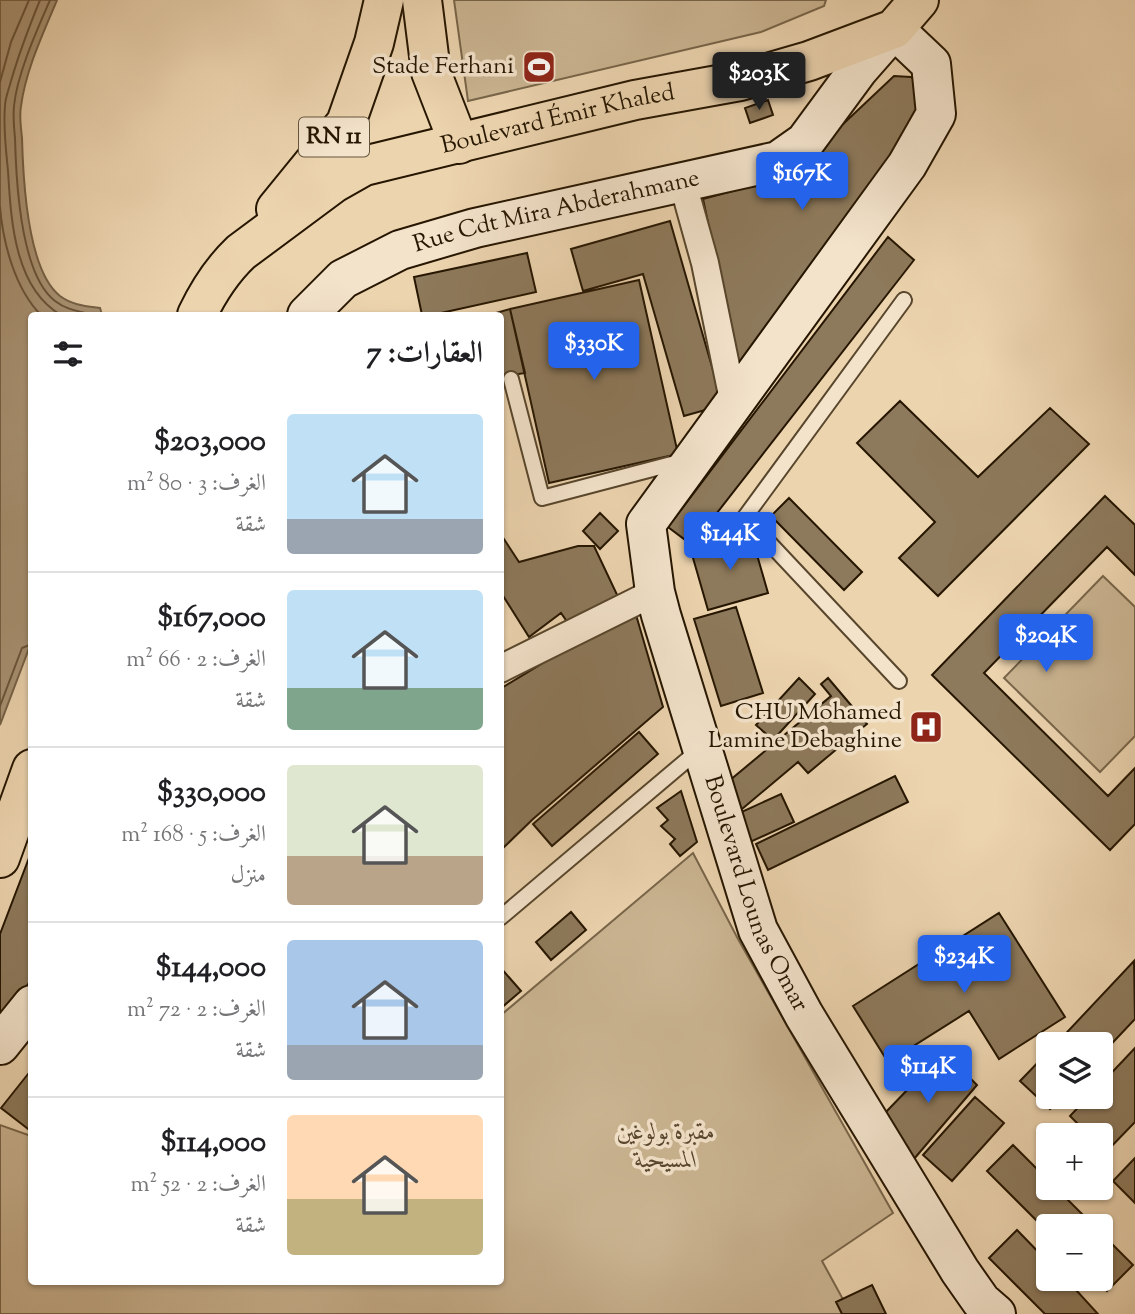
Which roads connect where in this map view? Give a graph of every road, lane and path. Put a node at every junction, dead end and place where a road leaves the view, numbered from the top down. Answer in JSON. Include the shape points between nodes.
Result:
{"nodes":[{"id":1,"x":384,"y":0,"type":"edge"},
{"id":2,"x":422,"y":0,"type":"edge"},
{"id":3,"x":919,"y":0,"type":"edge"},
{"id":4,"x":894,"y":29,"type":"junction"},
{"id":5,"x":459,"y":144,"type":"junction"},
{"id":6,"x":683,"y":184,"type":"junction"},
{"id":7,"x":241,"y":252,"type":"junction"},
{"id":8,"x":904,"y":300,"type":"dead end"},
{"id":9,"x":198,"y":312,"type":"edge"},
{"id":10,"x":310,"y":312,"type":"edge"},
{"id":11,"x":511,"y":379,"type":"dead end"},
{"id":12,"x":734,"y":405,"type":"junction"},
{"id":13,"x":695,"y":457,"type":"junction"},
{"id":14,"x":655,"y":592,"type":"junction"},
{"id":15,"x":504,"y":663,"type":"edge"},
{"id":16,"x":899,"y":681,"type":"dead end"},
{"id":17,"x":701,"y":748,"type":"junction"},
{"id":18,"x":28,"y":780,"type":"edge"},
{"id":19,"x":0,"y":858,"type":"edge"},
{"id":20,"x":504,"y":915,"type":"edge"},
{"id":21,"x":28,"y":1010,"type":"edge"},
{"id":22,"x":0,"y":1045,"type":"edge"},
{"id":23,"x":996,"y":1314,"type":"edge"}],
"edges":[{"from":1,"to":7,"type":"main road","number":"RN 11","via":[[346,123]]},
{"from":2,"to":5,"type":"main road","via":[[431,72]]},
{"from":3,"to":4,"type":"main road","number":"RN 11"},
{"from":4,"to":5,"type":"main road","name":"Boulevard Émir Khaled","number":"RN 11","via":[[740,81],[622,103]]},
{"from":4,"to":6,"type":"street","name":"Rue Cdt Mira Abderahmane","via":[[805,142],[778,161]]},
{"from":4,"to":12,"type":"street","name":"Boulevard Lounas Omar","via":[[931,64],[936,114],[907,164]]},
{"from":5,"to":7,"type":"main road","name":"Boulevard Émir Khaled","number":"RN 11","via":[[364,166]]},
{"from":6,"to":10,"type":"street","name":"Rue Cdt Mira Abderahmane","via":[[475,228],[400,250],[343,279]]},
{"from":6,"to":12,"type":"street","via":[[705,263]]},
{"from":7,"to":9,"type":"main road","number":"RN 11"},
{"from":8,"to":16,"type":"lane","via":[[745,517]]},
{"from":11,"to":13,"type":"lane","via":[[542,498]]},
{"from":12,"to":13,"type":"street","name":"Boulevard Lounas Omar"},
{"from":13,"to":14,"type":"street","name":"Boulevard Lounas Omar","via":[[646,524]]},
{"from":14,"to":15,"type":"street"},
{"from":14,"to":17,"type":"street","name":"Boulevard Lounas Omar"},
{"from":17,"to":20,"type":"lane"},
{"from":17,"to":23,"type":"street","name":"Boulevard Lounas Omar","via":[[758,930],[804,1015],[960,1271]]},
{"from":18,"to":19,"type":"main road"},
{"from":21,"to":22,"type":"street"}]}
